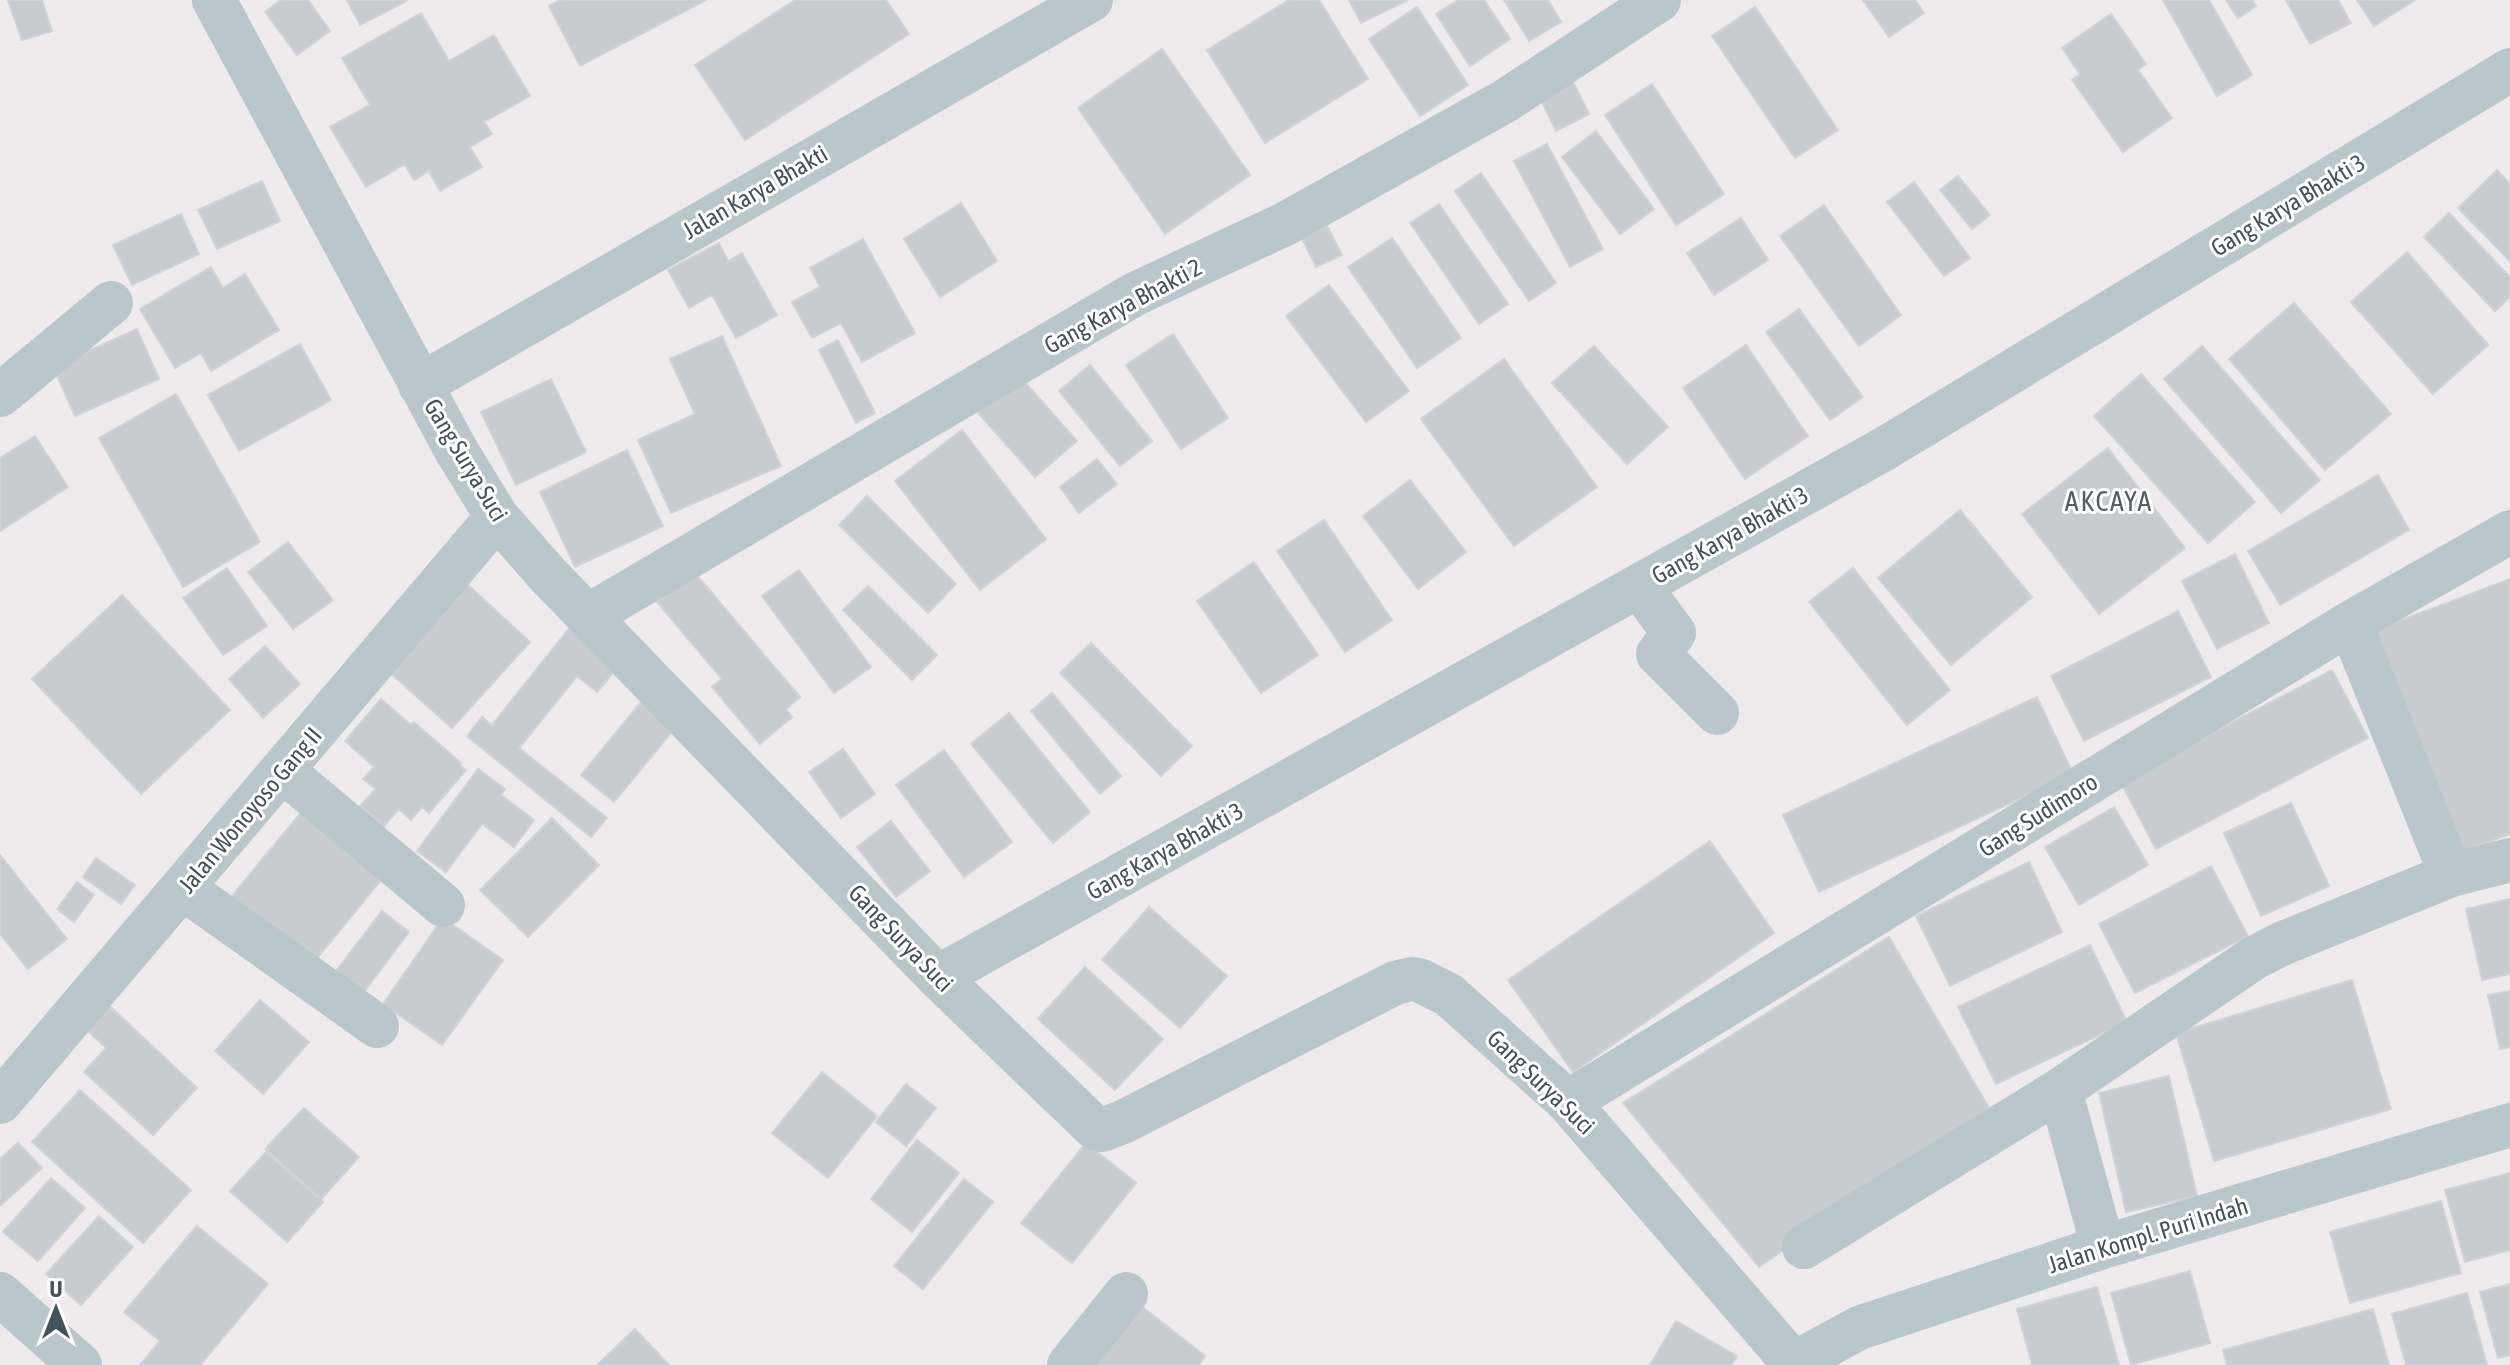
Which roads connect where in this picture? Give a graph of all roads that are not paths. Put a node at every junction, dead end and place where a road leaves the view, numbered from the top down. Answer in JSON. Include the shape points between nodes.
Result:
{"nodes":[{"id":1,"x":214,"y":0,"type":"edge"},
{"id":2,"x":1091,"y":0,"type":"edge"},
{"id":3,"x":1659,"y":0,"type":"edge"},
{"id":4,"x":2510,"y":70,"type":"edge"},
{"id":5,"x":111,"y":303,"type":"dead end"},
{"id":6,"x":420,"y":385,"type":"junction"},
{"id":7,"x":0,"y":395,"type":"edge"},
{"id":8,"x":497,"y":517,"type":"junction"},
{"id":9,"x":2510,"y":532,"type":"edge"},
{"id":10,"x":1639,"y":586,"type":"junction"},
{"id":11,"x":588,"y":616,"type":"junction"},
{"id":12,"x":2350,"y":623,"type":"junction"},
{"id":13,"x":1717,"y":713,"type":"dead end"},
{"id":14,"x":283,"y":771,"type":"junction"},
{"id":15,"x":2510,"y":860,"type":"edge"},
{"id":16,"x":2451,"y":875,"type":"junction"},
{"id":17,"x":184,"y":889,"type":"junction"},
{"id":18,"x":443,"y":905,"type":"dead end"},
{"id":19,"x":938,"y":977,"type":"junction"},
{"id":20,"x":377,"y":1026,"type":"dead end"},
{"id":21,"x":2060,"y":1090,"type":"junction"},
{"id":22,"x":0,"y":1102,"type":"edge"},
{"id":23,"x":1568,"y":1102,"type":"junction"},
{"id":24,"x":2510,"y":1125,"type":"edge"},
{"id":25,"x":1804,"y":1247,"type":"dead end"},
{"id":26,"x":2103,"y":1247,"type":"junction"},
{"id":27,"x":0,"y":1294,"type":"edge"},
{"id":28,"x":1126,"y":1294,"type":"dead end"},
{"id":29,"x":1793,"y":1364,"type":"edge"},
{"id":30,"x":80,"y":1365,"type":"edge"},
{"id":31,"x":1069,"y":1365,"type":"edge"}],
"edges":[{"from":1,"to":6,"type":"street","name":"Gang Surya Suci"},
{"from":2,"to":6,"type":"street","name":"Jalan Karya Bhakti"},
{"from":3,"to":11,"type":"street","name":"Gang Karya Bhakti 2","via":[[1505,101],[1285,224],[1135,294]]},
{"from":4,"to":10,"type":"street","name":"Gang Karya Bhakti 3","via":[[1884,449]]},
{"from":5,"to":7,"type":"street"},
{"from":6,"to":8,"type":"street","name":"Gang Surya Suci"},
{"from":8,"to":11,"type":"street","name":"Gang Surya Suci"},
{"from":8,"to":14,"type":"street","name":"Jalan Wonoyoso Gang II"},
{"from":9,"to":12,"type":"street","name":"Gang Sudimoro"},
{"from":10,"to":13,"type":"street","via":[[1674,633],[1658,654]]},
{"from":10,"to":19,"type":"street","name":"Gang Karya Bhakti 3"},
{"from":11,"to":19,"type":"street","name":"Gang Surya Suci"},
{"from":12,"to":16,"type":"street"},
{"from":12,"to":23,"type":"street","name":"Gang Sudimoro"},
{"from":14,"to":17,"type":"street","name":"Jalan Wonoyoso Gang II"},
{"from":14,"to":18,"type":"street"},
{"from":15,"to":16,"type":"street"},
{"from":16,"to":21,"type":"street","via":[[2254,958]]},
{"from":17,"to":20,"type":"street"},
{"from":17,"to":22,"type":"street","name":"Jalan Wonoyoso Gang II"},
{"from":19,"to":23,"type":"street","name":"Gang Surya Suci","via":[[1102,1130],[1411,979],[1449,995]]},
{"from":21,"to":25,"type":"street"},
{"from":21,"to":26,"type":"street"},
{"from":23,"to":29,"type":"street","name":"Gang Surya Suci"},
{"from":24,"to":26,"type":"street","name":"Jalan Kompl. Puri Indah"},
{"from":26,"to":29,"type":"street","name":"Jalan Kompl. Puri Indah","via":[[1859,1328]]},
{"from":27,"to":30,"type":"street"},
{"from":28,"to":31,"type":"street"}]}
